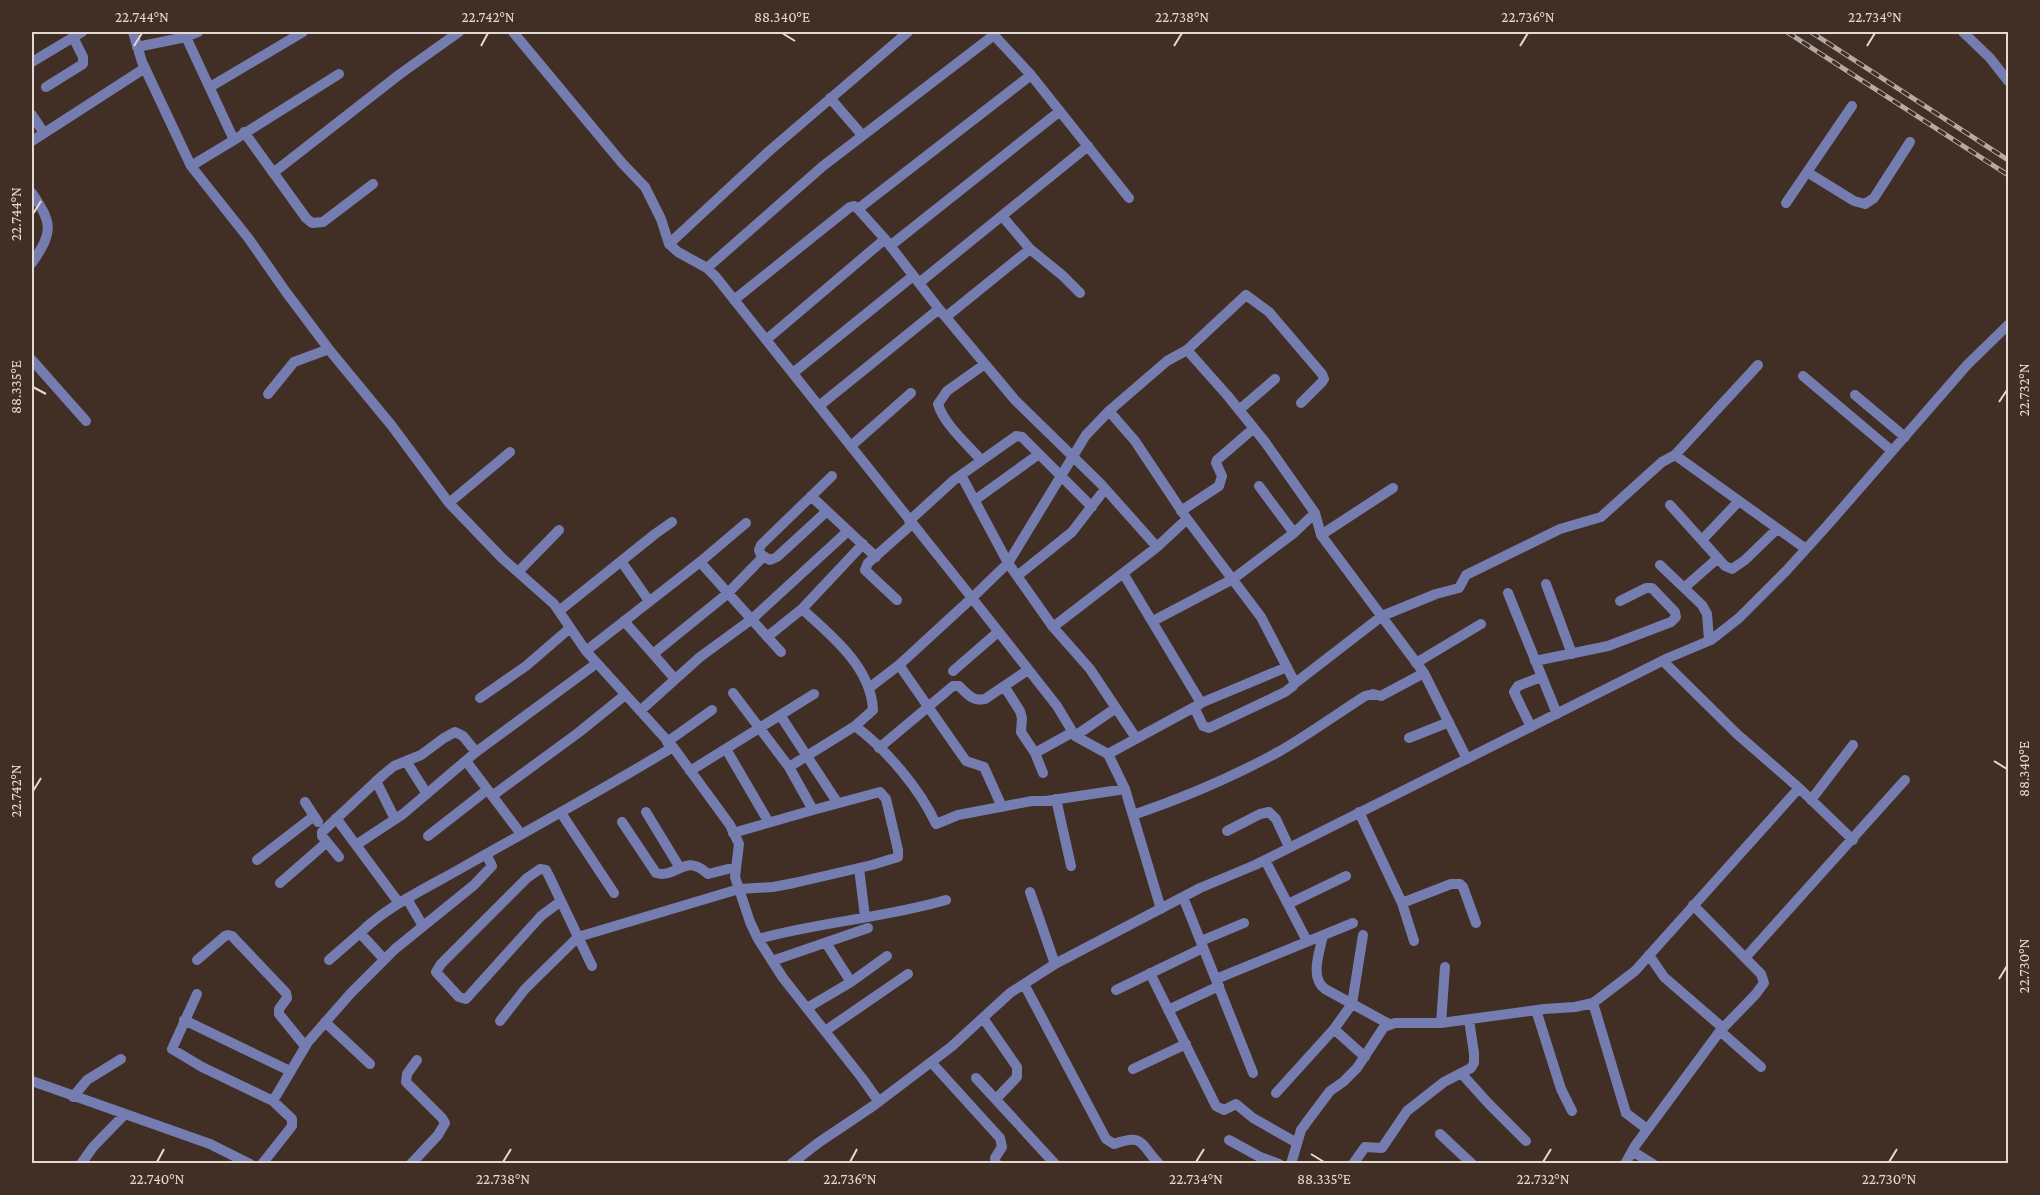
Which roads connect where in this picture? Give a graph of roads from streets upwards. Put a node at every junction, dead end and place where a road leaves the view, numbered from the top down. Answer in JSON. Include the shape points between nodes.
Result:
{"nodes":[{"id":1,"x":133,"y":32,"type":"edge"},
{"id":2,"x":198,"y":32,"type":"edge"},
{"id":3,"x":303,"y":32,"type":"edge"},
{"id":4,"x":459,"y":32,"type":"edge"},
{"id":5,"x":513,"y":32,"type":"edge"},
{"id":6,"x":908,"y":32,"type":"edge"},
{"id":7,"x":1963,"y":32,"type":"edge"},
{"id":8,"x":992,"y":33,"type":"edge"},
{"id":9,"x":78,"y":34,"type":"edge"},
{"id":10,"x":186,"y":38,"type":"junction"},
{"id":11,"x":137,"y":46,"type":"junction"},
{"id":12,"x":32,"y":62,"type":"edge"},
{"id":13,"x":145,"y":68,"type":"junction"},
{"id":14,"x":339,"y":74,"type":"dead end"},
{"id":15,"x":1031,"y":75,"type":"junction"},
{"id":16,"x":2008,"y":80,"type":"edge"},
{"id":17,"x":46,"y":87,"type":"dead end"},
{"id":18,"x":210,"y":87,"type":"junction"},
{"id":19,"x":830,"y":98,"type":"junction"},
{"id":20,"x":1852,"y":106,"type":"dead end"},
{"id":21,"x":1060,"y":111,"type":"junction"},
{"id":22,"x":32,"y":115,"type":"edge"},
{"id":23,"x":244,"y":132,"type":"junction"},
{"id":24,"x":44,"y":133,"type":"junction"},
{"id":25,"x":862,"y":135,"type":"junction"},
{"id":26,"x":234,"y":140,"type":"junction"},
{"id":27,"x":32,"y":141,"type":"edge"},
{"id":28,"x":1910,"y":142,"type":"dead end"},
{"id":29,"x":1088,"y":146,"type":"junction"},
{"id":30,"x":191,"y":166,"type":"junction"},
{"id":31,"x":1807,"y":172,"type":"junction"},
{"id":32,"x":273,"y":173,"type":"junction"},
{"id":33,"x":373,"y":184,"type":"dead end"},
{"id":34,"x":32,"y":193,"type":"edge"},
{"id":35,"x":1129,"y":198,"type":"dead end"},
{"id":36,"x":1786,"y":203,"type":"dead end"},
{"id":37,"x":858,"y":209,"type":"junction"},
{"id":38,"x":1002,"y":216,"type":"junction"},
{"id":39,"x":887,"y":243,"type":"junction"},
{"id":40,"x":669,"y":244,"type":"junction"},
{"id":41,"x":1029,"y":249,"type":"junction"},
{"id":42,"x":32,"y":263,"type":"edge"},
{"id":43,"x":707,"y":268,"type":"junction"},
{"id":44,"x":916,"y":279,"type":"junction"},
{"id":45,"x":1080,"y":294,"type":"dead end"},
{"id":46,"x":734,"y":300,"type":"junction"},
{"id":47,"x":943,"y":312,"type":"junction"},
{"id":48,"x":2008,"y":325,"type":"edge"},
{"id":49,"x":766,"y":340,"type":"junction"},
{"id":50,"x":329,"y":349,"type":"junction"},
{"id":51,"x":1187,"y":350,"type":"junction"},
{"id":52,"x":32,"y":360,"type":"edge"},
{"id":53,"x":985,"y":364,"type":"junction"},
{"id":54,"x":1758,"y":365,"type":"dead end"},
{"id":55,"x":793,"y":373,"type":"junction"},
{"id":56,"x":1803,"y":376,"type":"dead end"},
{"id":57,"x":1275,"y":379,"type":"dead end"},
{"id":58,"x":911,"y":393,"type":"dead end"},
{"id":59,"x":268,"y":394,"type":"dead end"},
{"id":60,"x":1855,"y":395,"type":"dead end"},
{"id":61,"x":1300,"y":403,"type":"dead end"},
{"id":62,"x":819,"y":406,"type":"junction"},
{"id":63,"x":1239,"y":410,"type":"junction"},
{"id":64,"x":1109,"y":411,"type":"junction"},
{"id":65,"x":86,"y":421,"type":"dead end"},
{"id":66,"x":1254,"y":429,"type":"junction"},
{"id":67,"x":1905,"y":437,"type":"junction"},
{"id":68,"x":851,"y":446,"type":"junction"},
{"id":69,"x":1892,"y":451,"type":"junction"},
{"id":70,"x":510,"y":452,"type":"dead end"},
{"id":71,"x":1039,"y":454,"type":"junction"},
{"id":72,"x":1675,"y":455,"type":"junction"},
{"id":73,"x":1073,"y":456,"type":"junction"},
{"id":74,"x":981,"y":460,"type":"junction"},
{"id":75,"x":962,"y":475,"type":"junction"},
{"id":76,"x":832,"y":476,"type":"dead end"},
{"id":77,"x":1060,"y":477,"type":"junction"},
{"id":78,"x":1259,"y":486,"type":"dead end"},
{"id":79,"x":1393,"y":488,"type":"dead end"},
{"id":80,"x":1105,"y":489,"type":"junction"},
{"id":81,"x":811,"y":496,"type":"junction"},
{"id":82,"x":975,"y":500,"type":"junction"},
{"id":83,"x":1738,"y":502,"type":"junction"},
{"id":84,"x":449,"y":503,"type":"junction"},
{"id":85,"x":1670,"y":505,"type":"dead end"},
{"id":86,"x":1092,"y":507,"type":"junction"},
{"id":87,"x":827,"y":511,"type":"junction"},
{"id":88,"x":1315,"y":513,"type":"junction"},
{"id":89,"x":1184,"y":515,"type":"junction"},
{"id":90,"x":672,"y":522,"type":"dead end"},
{"id":91,"x":910,"y":522,"type":"junction"},
{"id":92,"x":746,"y":523,"type":"dead end"},
{"id":93,"x":1777,"y":529,"type":"junction"},
{"id":94,"x":559,"y":530,"type":"dead end"},
{"id":95,"x":848,"y":531,"type":"junction"},
{"id":96,"x":1294,"y":533,"type":"junction"},
{"id":97,"x":1321,"y":535,"type":"junction"},
{"id":98,"x":1702,"y":540,"type":"junction"},
{"id":99,"x":863,"y":544,"type":"junction"},
{"id":100,"x":1157,"y":547,"type":"junction"},
{"id":101,"x":1806,"y":549,"type":"junction"},
{"id":102,"x":762,"y":555,"type":"junction"},
{"id":103,"x":876,"y":557,"type":"junction"},
{"id":104,"x":1718,"y":558,"type":"junction"},
{"id":105,"x":621,"y":561,"type":"junction"},
{"id":106,"x":700,"y":562,"type":"junction"},
{"id":107,"x":1008,"y":563,"type":"junction"},
{"id":108,"x":1660,"y":564,"type":"dead end"},
{"id":109,"x":518,"y":572,"type":"junction"},
{"id":110,"x":1123,"y":573,"type":"junction"},
{"id":111,"x":1017,"y":576,"type":"junction"},
{"id":112,"x":1233,"y":579,"type":"junction"},
{"id":113,"x":1546,"y":584,"type":"dead end"},
{"id":114,"x":1685,"y":587,"type":"junction"},
{"id":115,"x":1508,"y":593,"type":"dead end"},
{"id":116,"x":727,"y":594,"type":"junction"},
{"id":117,"x":972,"y":598,"type":"junction"},
{"id":118,"x":897,"y":600,"type":"dead end"},
{"id":119,"x":649,"y":601,"type":"junction"},
{"id":120,"x":1620,"y":601,"type":"dead end"},
{"id":121,"x":802,"y":609,"type":"junction"},
{"id":122,"x":559,"y":611,"type":"junction"},
{"id":123,"x":1382,"y":616,"type":"junction"},
{"id":124,"x":752,"y":620,"type":"junction"},
{"id":125,"x":624,"y":621,"type":"junction"},
{"id":126,"x":1154,"y":621,"type":"junction"},
{"id":127,"x":1481,"y":624,"type":"dead end"},
{"id":128,"x":1053,"y":627,"type":"junction"},
{"id":129,"x":570,"y":628,"type":"junction"},
{"id":130,"x":998,"y":632,"type":"junction"},
{"id":131,"x":767,"y":637,"type":"junction"},
{"id":132,"x":1709,"y":640,"type":"junction"},
{"id":133,"x":586,"y":651,"type":"junction"},
{"id":134,"x":781,"y":652,"type":"dead end"},
{"id":135,"x":653,"y":654,"type":"junction"},
{"id":136,"x":1572,"y":654,"type":"junction"},
{"id":137,"x":1535,"y":661,"type":"junction"},
{"id":138,"x":1663,"y":661,"type":"junction"},
{"id":139,"x":597,"y":663,"type":"junction"},
{"id":140,"x":1416,"y":663,"type":"junction"},
{"id":141,"x":899,"y":665,"type":"junction"},
{"id":142,"x":1287,"y":667,"type":"junction"},
{"id":143,"x":1028,"y":670,"type":"junction"},
{"id":144,"x":953,"y":671,"type":"dead end"},
{"id":145,"x":1424,"y":674,"type":"junction"},
{"id":146,"x":1541,"y":677,"type":"junction"},
{"id":147,"x":675,"y":679,"type":"junction"},
{"id":148,"x":1294,"y":684,"type":"junction"},
{"id":149,"x":1004,"y":686,"type":"junction"},
{"id":150,"x":869,"y":688,"type":"junction"},
{"id":151,"x":733,"y":693,"type":"dead end"},
{"id":152,"x":814,"y":694,"type":"dead end"},
{"id":153,"x":625,"y":695,"type":"junction"},
{"id":154,"x":480,"y":698,"type":"dead end"},
{"id":155,"x":1198,"y":705,"type":"junction"},
{"id":156,"x":928,"y":707,"type":"junction"},
{"id":157,"x":1116,"y":708,"type":"junction"},
{"id":158,"x":712,"y":710,"type":"dead end"},
{"id":159,"x":640,"y":711,"type":"junction"},
{"id":160,"x":1557,"y":714,"type":"junction"},
{"id":161,"x":780,"y":715,"type":"junction"},
{"id":162,"x":1449,"y":722,"type":"junction"},
{"id":163,"x":855,"y":726,"type":"junction"},
{"id":164,"x":1531,"y":726,"type":"junction"},
{"id":165,"x":760,"y":728,"type":"junction"},
{"id":166,"x":1074,"y":734,"type":"junction"},
{"id":167,"x":1136,"y":738,"type":"junction"},
{"id":168,"x":1409,"y":738,"type":"dead end"},
{"id":169,"x":670,"y":744,"type":"junction"},
{"id":170,"x":1853,"y":745,"type":"dead end"},
{"id":171,"x":879,"y":747,"type":"junction"},
{"id":172,"x":726,"y":749,"type":"junction"},
{"id":173,"x":476,"y":753,"type":"junction"},
{"id":174,"x":1035,"y":753,"type":"junction"},
{"id":175,"x":1108,"y":754,"type":"junction"},
{"id":176,"x":807,"y":756,"type":"junction"},
{"id":177,"x":1467,"y":759,"type":"junction"},
{"id":178,"x":406,"y":761,"type":"junction"},
{"id":179,"x":466,"y":761,"type":"junction"},
{"id":180,"x":789,"y":767,"type":"junction"},
{"id":181,"x":690,"y":771,"type":"junction"},
{"id":182,"x":1043,"y":773,"type":"dead end"},
{"id":183,"x":1905,"y":780,"type":"dead end"},
{"id":184,"x":376,"y":781,"type":"junction"},
{"id":185,"x":1799,"y":788,"type":"junction"},
{"id":186,"x":1125,"y":789,"type":"junction"},
{"id":187,"x":489,"y":793,"type":"junction"},
{"id":188,"x":427,"y":794,"type":"junction"},
{"id":189,"x":1056,"y":799,"type":"junction"},
{"id":190,"x":1811,"y":800,"type":"junction"},
{"id":191,"x":305,"y":802,"type":"dead end"},
{"id":192,"x":837,"y":802,"type":"junction"},
{"id":193,"x":1002,"y":807,"type":"junction"},
{"id":194,"x":813,"y":810,"type":"junction"},
{"id":195,"x":646,"y":812,"type":"dead end"},
{"id":196,"x":1359,"y":812,"type":"junction"},
{"id":197,"x":561,"y":813,"type":"junction"},
{"id":198,"x":1133,"y":815,"type":"junction"},
{"id":199,"x":314,"y":816,"type":"junction"},
{"id":200,"x":336,"y":818,"type":"junction"},
{"id":201,"x":395,"y":819,"type":"junction"},
{"id":202,"x":768,"y":821,"type":"junction"},
{"id":203,"x":622,"y":822,"type":"dead end"},
{"id":204,"x":324,"y":830,"type":"junction"},
{"id":205,"x":1227,"y":831,"type":"dead end"},
{"id":206,"x":733,"y":833,"type":"junction"},
{"id":207,"x":521,"y":834,"type":"junction"},
{"id":208,"x":428,"y":836,"type":"dead end"},
{"id":209,"x":1853,"y":840,"type":"junction"},
{"id":210,"x":327,"y":842,"type":"junction"},
{"id":211,"x":356,"y":845,"type":"junction"},
{"id":212,"x":1289,"y":847,"type":"junction"},
{"id":213,"x":486,"y":854,"type":"junction"},
{"id":214,"x":339,"y":857,"type":"dead end"},
{"id":215,"x":257,"y":860,"type":"dead end"},
{"id":216,"x":1265,"y":860,"type":"junction"},
{"id":217,"x":1071,"y":866,"type":"dead end"},
{"id":218,"x":736,"y":867,"type":"junction"},
{"id":219,"x":680,"y":868,"type":"junction"},
{"id":220,"x":859,"y":868,"type":"junction"},
{"id":221,"x":1346,"y":876,"type":"dead end"},
{"id":222,"x":280,"y":883,"type":"dead end"},
{"id":223,"x":739,"y":890,"type":"junction"},
{"id":224,"x":1030,"y":892,"type":"dead end"},
{"id":225,"x":614,"y":893,"type":"dead end"},
{"id":226,"x":1183,"y":897,"type":"junction"},
{"id":227,"x":946,"y":900,"type":"dead end"},
{"id":228,"x":403,"y":901,"type":"junction"},
{"id":229,"x":561,"y":901,"type":"junction"},
{"id":230,"x":1402,"y":903,"type":"junction"},
{"id":231,"x":1288,"y":904,"type":"junction"},
{"id":232,"x":1693,"y":905,"type":"junction"},
{"id":233,"x":1161,"y":909,"type":"junction"},
{"id":234,"x":866,"y":923,"type":"junction"},
{"id":235,"x":1244,"y":923,"type":"dead end"},
{"id":236,"x":1353,"y":923,"type":"dead end"},
{"id":237,"x":1476,"y":923,"type":"dead end"},
{"id":238,"x":423,"y":926,"type":"junction"},
{"id":239,"x":360,"y":933,"type":"junction"},
{"id":240,"x":1323,"y":935,"type":"junction"},
{"id":241,"x":1363,"y":935,"type":"dead end"},
{"id":242,"x":578,"y":937,"type":"junction"},
{"id":243,"x":758,"y":939,"type":"junction"},
{"id":244,"x":1307,"y":941,"type":"junction"},
{"id":245,"x":1414,"y":941,"type":"dead end"},
{"id":246,"x":826,"y":943,"type":"junction"},
{"id":247,"x":1202,"y":944,"type":"junction"},
{"id":248,"x":1649,"y":955,"type":"junction"},
{"id":249,"x":887,"y":956,"type":"dead end"},
{"id":250,"x":1745,"y":958,"type":"junction"},
{"id":251,"x":384,"y":959,"type":"junction"},
{"id":252,"x":196,"y":960,"type":"dead end"},
{"id":253,"x":328,"y":960,"type":"dead end"},
{"id":254,"x":772,"y":962,"type":"junction"},
{"id":255,"x":1055,"y":964,"type":"junction"},
{"id":256,"x":592,"y":966,"type":"dead end"},
{"id":257,"x":1445,"y":967,"type":"dead end"},
{"id":258,"x":908,"y":974,"type":"dead end"},
{"id":259,"x":1150,"y":974,"type":"junction"},
{"id":260,"x":851,"y":982,"type":"junction"},
{"id":261,"x":1217,"y":983,"type":"junction"},
{"id":262,"x":1024,"y":984,"type":"junction"},
{"id":263,"x":1116,"y":990,"type":"dead end"},
{"id":264,"x":198,"y":994,"type":"dead end"},
{"id":265,"x":1593,"y":1003,"type":"junction"},
{"id":266,"x":1352,"y":1004,"type":"junction"},
{"id":267,"x":807,"y":1008,"type":"junction"},
{"id":268,"x":1168,"y":1010,"type":"junction"},
{"id":269,"x":1536,"y":1010,"type":"junction"},
{"id":270,"x":983,"y":1018,"type":"junction"},
{"id":271,"x":184,"y":1020,"type":"junction"},
{"id":272,"x":1469,"y":1020,"type":"junction"},
{"id":273,"x":500,"y":1021,"type":"dead end"},
{"id":274,"x":325,"y":1022,"type":"junction"},
{"id":275,"x":1441,"y":1023,"type":"junction"},
{"id":276,"x":1389,"y":1024,"type":"junction"},
{"id":277,"x":1334,"y":1029,"type":"junction"},
{"id":278,"x":1721,"y":1030,"type":"junction"},
{"id":279,"x":825,"y":1031,"type":"junction"},
{"id":280,"x":1186,"y":1044,"type":"junction"},
{"id":281,"x":305,"y":1046,"type":"junction"},
{"id":282,"x":1365,"y":1057,"type":"junction"},
{"id":283,"x":121,"y":1059,"type":"dead end"},
{"id":284,"x":417,"y":1060,"type":"dead end"},
{"id":285,"x":931,"y":1062,"type":"junction"},
{"id":286,"x":370,"y":1064,"type":"dead end"},
{"id":287,"x":1761,"y":1067,"type":"dead end"},
{"id":288,"x":1133,"y":1069,"type":"dead end"},
{"id":289,"x":290,"y":1071,"type":"junction"},
{"id":290,"x":1253,"y":1073,"type":"dead end"},
{"id":291,"x":1461,"y":1073,"type":"junction"},
{"id":292,"x":976,"y":1078,"type":"dead end"},
{"id":293,"x":32,"y":1081,"type":"edge"},
{"id":294,"x":1276,"y":1093,"type":"dead end"},
{"id":295,"x":73,"y":1096,"type":"junction"},
{"id":296,"x":996,"y":1099,"type":"junction"},
{"id":297,"x":273,"y":1101,"type":"junction"},
{"id":298,"x":879,"y":1102,"type":"junction"},
{"id":299,"x":1572,"y":1111,"type":"dead end"},
{"id":300,"x":125,"y":1114,"type":"junction"},
{"id":301,"x":1647,"y":1129,"type":"junction"},
{"id":302,"x":1440,"y":1134,"type":"dead end"},
{"id":303,"x":1229,"y":1140,"type":"dead end"},
{"id":304,"x":1526,"y":1141,"type":"dead end"},
{"id":305,"x":1297,"y":1143,"type":"junction"},
{"id":306,"x":1632,"y":1151,"type":"junction"},
{"id":307,"x":81,"y":1164,"type":"edge"},
{"id":308,"x":250,"y":1164,"type":"edge"},
{"id":309,"x":262,"y":1164,"type":"edge"},
{"id":310,"x":411,"y":1164,"type":"edge"},
{"id":311,"x":791,"y":1164,"type":"edge"},
{"id":312,"x":996,"y":1164,"type":"edge"},
{"id":313,"x":1055,"y":1164,"type":"edge"},
{"id":314,"x":1159,"y":1164,"type":"edge"},
{"id":315,"x":1279,"y":1164,"type":"edge"},
{"id":316,"x":1291,"y":1164,"type":"edge"},
{"id":317,"x":1353,"y":1164,"type":"edge"},
{"id":318,"x":1472,"y":1164,"type":"edge"},
{"id":319,"x":1625,"y":1164,"type":"edge"},
{"id":320,"x":1653,"y":1164,"type":"edge"}],
"edges":[{"from":1,"to":11,"type":"street"},
{"from":2,"to":10,"type":"street"},
{"from":3,"to":18,"type":"street"},
{"from":4,"to":32,"type":"street"},
{"from":5,"to":40,"type":"street","via":[[645,187]]},
{"from":6,"to":19,"type":"street"},
{"from":7,"to":16,"type":"street"},
{"from":8,"to":15,"type":"street"},
{"from":8,"to":25,"type":"street"},
{"from":9,"to":12,"type":"street"},
{"from":9,"to":17,"type":"street","via":[[83,64]]},
{"from":10,"to":11,"type":"street"},
{"from":10,"to":18,"type":"street"},
{"from":11,"to":13,"type":"street"},
{"from":13,"to":24,"type":"street"},
{"from":13,"to":30,"type":"street"},
{"from":14,"to":23,"type":"street"},
{"from":15,"to":21,"type":"street"},
{"from":15,"to":37,"type":"street"},
{"from":18,"to":26,"type":"street"},
{"from":19,"to":25,"type":"street"},
{"from":19,"to":40,"type":"street"},
{"from":20,"to":31,"type":"street"},
{"from":21,"to":29,"type":"street"},
{"from":21,"to":39,"type":"street"},
{"from":22,"to":24,"type":"street"},
{"from":23,"to":26,"type":"street"},
{"from":23,"to":32,"type":"street"},
{"from":24,"to":27,"type":"street"},
{"from":25,"to":43,"type":"street"},
{"from":26,"to":30,"type":"street"},
{"from":28,"to":31,"type":"street","via":[[1874,198],[1865,204]]},
{"from":29,"to":35,"type":"street"},
{"from":29,"to":38,"type":"street"},
{"from":30,"to":50,"type":"street"},
{"from":31,"to":36,"type":"street"},
{"from":32,"to":33,"type":"street","via":[[312,223],[323,222]]},
{"from":34,"to":42,"type":"street","via":[[49,228]]},
{"from":37,"to":39,"type":"street"},
{"from":37,"to":46,"type":"street","via":[[854,206],[842,212]]},
{"from":38,"to":41,"type":"street"},
{"from":38,"to":44,"type":"street"},
{"from":39,"to":44,"type":"street"},
{"from":39,"to":49,"type":"street"},
{"from":40,"to":43,"type":"street"},
{"from":41,"to":45,"type":"street"},
{"from":41,"to":47,"type":"street"},
{"from":43,"to":46,"type":"street"},
{"from":44,"to":47,"type":"street"},
{"from":44,"to":55,"type":"street"},
{"from":46,"to":49,"type":"street"},
{"from":47,"to":53,"type":"street"},
{"from":47,"to":62,"type":"street"},
{"from":48,"to":67,"type":"street","via":[[1967,365]]},
{"from":49,"to":55,"type":"street"},
{"from":50,"to":59,"type":"street","via":[[294,362]]},
{"from":50,"to":84,"type":"street"},
{"from":51,"to":61,"type":"street","via":[[1246,295],[1269,312],[1322,374],[1323,382]]},
{"from":51,"to":63,"type":"street"},
{"from":51,"to":64,"type":"street","via":[[1167,361]]},
{"from":52,"to":65,"type":"street"},
{"from":53,"to":73,"type":"street","via":[[1015,400]]},
{"from":53,"to":74,"type":"street","via":[[947,391],[938,404],[946,420]]},
{"from":54,"to":72,"type":"street"},
{"from":55,"to":62,"type":"street"},
{"from":56,"to":69,"type":"street"},
{"from":57,"to":63,"type":"street"},
{"from":58,"to":68,"type":"street"},
{"from":60,"to":67,"type":"street"},
{"from":62,"to":68,"type":"street"},
{"from":63,"to":66,"type":"street"},
{"from":64,"to":73,"type":"street"},
{"from":64,"to":89,"type":"street","via":[[1135,441]]},
{"from":66,"to":88,"type":"street"},
{"from":66,"to":89,"type":"street","via":[[1217,460],[1222,477],[1219,486]]},
{"from":67,"to":69,"type":"street"},
{"from":68,"to":91,"type":"street"},
{"from":69,"to":101,"type":"street"},
{"from":70,"to":84,"type":"street"},
{"from":71,"to":74,"type":"street","via":[[1016,436]]},
{"from":71,"to":77,"type":"street"},
{"from":71,"to":82,"type":"street"},
{"from":72,"to":83,"type":"street"},
{"from":72,"to":123,"type":"street","via":[[1601,517],[1560,529],[1466,575],[1459,588]]},
{"from":73,"to":77,"type":"street"},
{"from":73,"to":80,"type":"street"},
{"from":74,"to":75,"type":"street"},
{"from":75,"to":82,"type":"street"},
{"from":75,"to":91,"type":"street"},
{"from":76,"to":81,"type":"street"},
{"from":77,"to":86,"type":"street"},
{"from":77,"to":107,"type":"street"},
{"from":78,"to":96,"type":"street"},
{"from":79,"to":97,"type":"street"},
{"from":80,"to":86,"type":"street"},
{"from":80,"to":100,"type":"street"},
{"from":81,"to":87,"type":"street"},
{"from":81,"to":102,"type":"street","via":[[761,545]]},
{"from":82,"to":107,"type":"street"},
{"from":83,"to":93,"type":"street"},
{"from":83,"to":98,"type":"street"},
{"from":84,"to":109,"type":"street"},
{"from":85,"to":98,"type":"street"},
{"from":86,"to":111,"type":"street","via":[[1072,532]]},
{"from":87,"to":95,"type":"street"},
{"from":87,"to":102,"type":"street","via":[[777,557],[770,560]]},
{"from":88,"to":96,"type":"street"},
{"from":88,"to":97,"type":"street"},
{"from":89,"to":100,"type":"street"},
{"from":89,"to":112,"type":"street"},
{"from":90,"to":105,"type":"street"},
{"from":91,"to":103,"type":"street"},
{"from":91,"to":117,"type":"street"},
{"from":92,"to":106,"type":"street"},
{"from":93,"to":101,"type":"street"},
{"from":93,"to":104,"type":"street","via":[[1735,568],[1729,568]]},
{"from":94,"to":109,"type":"street"},
{"from":95,"to":99,"type":"street"},
{"from":95,"to":124,"type":"street"},
{"from":96,"to":112,"type":"street"},
{"from":97,"to":123,"type":"street"},
{"from":98,"to":104,"type":"street"},
{"from":99,"to":103,"type":"street"},
{"from":99,"to":121,"type":"street"},
{"from":100,"to":110,"type":"street"},
{"from":101,"to":132,"type":"street","via":[[1738,618]]},
{"from":102,"to":116,"type":"street"},
{"from":103,"to":118,"type":"street","via":[[866,567],[866,573]]},
{"from":104,"to":114,"type":"street"},
{"from":105,"to":119,"type":"street"},
{"from":105,"to":122,"type":"street"},
{"from":106,"to":116,"type":"street"},
{"from":106,"to":119,"type":"street"},
{"from":107,"to":111,"type":"street"},
{"from":107,"to":117,"type":"street"},
{"from":108,"to":114,"type":"street"},
{"from":109,"to":122,"type":"street"},
{"from":110,"to":126,"type":"street"},
{"from":110,"to":128,"type":"street"},
{"from":111,"to":128,"type":"street"},
{"from":112,"to":126,"type":"street"},
{"from":112,"to":142,"type":"street","via":[[1261,617]]},
{"from":113,"to":136,"type":"street"},
{"from":114,"to":132,"type":"street","via":[[1707,614]]},
{"from":115,"to":137,"type":"street"},
{"from":116,"to":124,"type":"street"},
{"from":116,"to":135,"type":"street"},
{"from":117,"to":130,"type":"street"},
{"from":117,"to":141,"type":"street"},
{"from":119,"to":125,"type":"street"},
{"from":120,"to":136,"type":"street","via":[[1652,588],[1676,617],[1663,626],[1608,646]]},
{"from":121,"to":131,"type":"street"},
{"from":121,"to":150,"type":"street","via":[[855,661]]},
{"from":122,"to":129,"type":"street"},
{"from":123,"to":140,"type":"street"},
{"from":123,"to":148,"type":"street"},
{"from":124,"to":131,"type":"street"},
{"from":124,"to":147,"type":"street"},
{"from":125,"to":133,"type":"street"},
{"from":125,"to":135,"type":"street"},
{"from":126,"to":155,"type":"street"},
{"from":127,"to":140,"type":"street"},
{"from":128,"to":157,"type":"street","via":[[1090,669]]},
{"from":129,"to":133,"type":"street"},
{"from":129,"to":154,"type":"street"},
{"from":130,"to":143,"type":"street"},
{"from":130,"to":144,"type":"street"},
{"from":131,"to":134,"type":"street"},
{"from":132,"to":138,"type":"street"},
{"from":133,"to":139,"type":"street"},
{"from":135,"to":147,"type":"street"},
{"from":136,"to":137,"type":"street"},
{"from":137,"to":146,"type":"street"},
{"from":138,"to":160,"type":"street"},
{"from":138,"to":185,"type":"street"},
{"from":139,"to":153,"type":"street"},
{"from":139,"to":173,"type":"street"},
{"from":140,"to":145,"type":"street"},
{"from":141,"to":150,"type":"street"},
{"from":141,"to":156,"type":"street"},
{"from":142,"to":148,"type":"street"},
{"from":142,"to":155,"type":"street"},
{"from":143,"to":149,"type":"street"},
{"from":143,"to":166,"type":"street"},
{"from":145,"to":162,"type":"street"},
{"from":145,"to":198,"type":"street","via":[[1381,696],[1365,696],[1244,771]]},
{"from":146,"to":160,"type":"street"},
{"from":146,"to":164,"type":"street","via":[[1518,686],[1514,692]]},
{"from":147,"to":159,"type":"street"},
{"from":148,"to":155,"type":"street","via":[[1209,728],[1201,723]]},
{"from":149,"to":156,"type":"street","via":[[979,700],[956,685]]},
{"from":149,"to":174,"type":"street","via":[[1020,711],[1021,732]]},
{"from":150,"to":163,"type":"street","via":[[873,710]]},
{"from":151,"to":165,"type":"street"},
{"from":152,"to":161,"type":"street"},
{"from":153,"to":159,"type":"street"},
{"from":153,"to":187,"type":"street","via":[[578,733]]},
{"from":155,"to":167,"type":"street"},
{"from":156,"to":171,"type":"street"},
{"from":156,"to":193,"type":"street","via":[[966,761],[987,772]]},
{"from":157,"to":166,"type":"street"},
{"from":157,"to":167,"type":"street"},
{"from":158,"to":169,"type":"street"},
{"from":159,"to":169,"type":"street"},
{"from":160,"to":164,"type":"street"},
{"from":161,"to":165,"type":"street"},
{"from":161,"to":176,"type":"street"},
{"from":162,"to":168,"type":"street"},
{"from":162,"to":177,"type":"street"},
{"from":163,"to":171,"type":"street"},
{"from":163,"to":176,"type":"street"},
{"from":164,"to":177,"type":"street"},
{"from":165,"to":172,"type":"street"},
{"from":165,"to":180,"type":"street"},
{"from":166,"to":174,"type":"street"},
{"from":166,"to":175,"type":"street"},
{"from":167,"to":175,"type":"street"},
{"from":169,"to":181,"type":"street"},
{"from":169,"to":197,"type":"street"},
{"from":170,"to":190,"type":"street"},
{"from":171,"to":193,"type":"street","via":[[927,805],[936,824],[958,815]]},
{"from":172,"to":181,"type":"street"},
{"from":172,"to":202,"type":"street"},
{"from":173,"to":178,"type":"street","via":[[455,732]]},
{"from":173,"to":179,"type":"street"},
{"from":174,"to":182,"type":"street"},
{"from":175,"to":186,"type":"street"},
{"from":176,"to":180,"type":"street"},
{"from":176,"to":192,"type":"street"},
{"from":177,"to":196,"type":"street"},
{"from":178,"to":184,"type":"street"},
{"from":178,"to":188,"type":"street"},
{"from":179,"to":187,"type":"street"},
{"from":179,"to":188,"type":"street"},
{"from":180,"to":194,"type":"street"},
{"from":181,"to":206,"type":"street"},
{"from":183,"to":209,"type":"street"},
{"from":184,"to":200,"type":"street"},
{"from":184,"to":201,"type":"street"},
{"from":185,"to":190,"type":"street"},
{"from":185,"to":232,"type":"street"},
{"from":186,"to":189,"type":"street"},
{"from":186,"to":198,"type":"street"},
{"from":187,"to":207,"type":"street"},
{"from":187,"to":208,"type":"street"},
{"from":188,"to":201,"type":"street"},
{"from":189,"to":193,"type":"street"},
{"from":189,"to":217,"type":"street"},
{"from":190,"to":209,"type":"street"},
{"from":191,"to":199,"type":"street"},
{"from":192,"to":194,"type":"street"},
{"from":192,"to":220,"type":"street","via":[[876,792],[886,799],[898,857]]},
{"from":194,"to":202,"type":"street"},
{"from":195,"to":219,"type":"street"},
{"from":196,"to":212,"type":"street"},
{"from":196,"to":230,"type":"street"},
{"from":197,"to":207,"type":"street"},
{"from":197,"to":225,"type":"street"},
{"from":198,"to":233,"type":"street"},
{"from":199,"to":204,"type":"street"},
{"from":199,"to":215,"type":"street"},
{"from":200,"to":204,"type":"street"},
{"from":200,"to":211,"type":"street"},
{"from":201,"to":211,"type":"street"},
{"from":202,"to":206,"type":"street"},
{"from":203,"to":219,"type":"street","via":[[656,873]]},
{"from":204,"to":210,"type":"street","via":[[322,836]]},
{"from":205,"to":212,"type":"street","via":[[1269,812]]},
{"from":206,"to":218,"type":"street","via":[[739,844]]},
{"from":207,"to":213,"type":"street"},
{"from":209,"to":250,"type":"street"},
{"from":210,"to":214,"type":"street"},
{"from":210,"to":222,"type":"street"},
{"from":211,"to":228,"type":"street"},
{"from":212,"to":216,"type":"street"},
{"from":213,"to":228,"type":"street"},
{"from":213,"to":238,"type":"street","via":[[492,866],[488,872]]},
{"from":216,"to":226,"type":"street"},
{"from":216,"to":231,"type":"street"},
{"from":218,"to":219,"type":"street","via":[[708,874],[695,865]]},
{"from":218,"to":223,"type":"street"},
{"from":220,"to":223,"type":"street","via":[[773,887]]},
{"from":220,"to":234,"type":"street"},
{"from":221,"to":231,"type":"street"},
{"from":223,"to":242,"type":"street"},
{"from":223,"to":243,"type":"street"},
{"from":224,"to":255,"type":"street"},
{"from":226,"to":233,"type":"street"},
{"from":226,"to":247,"type":"street"},
{"from":227,"to":234,"type":"street"},
{"from":228,"to":238,"type":"street"},
{"from":228,"to":239,"type":"street"},
{"from":229,"to":229,"type":"street","via":[[541,916],[466,999],[437,975],[441,964],[540,869],[546,870]]},
{"from":229,"to":242,"type":"street"},
{"from":230,"to":237,"type":"street","via":[[1460,884]]},
{"from":230,"to":245,"type":"street"},
{"from":231,"to":244,"type":"street"},
{"from":232,"to":248,"type":"street"},
{"from":232,"to":250,"type":"street"},
{"from":233,"to":255,"type":"street"},
{"from":234,"to":243,"type":"street","via":[[785,931]]},
{"from":234,"to":246,"type":"street"},
{"from":235,"to":247,"type":"street"},
{"from":236,"to":240,"type":"street"},
{"from":238,"to":251,"type":"street"},
{"from":239,"to":251,"type":"street"},
{"from":239,"to":253,"type":"street"},
{"from":240,"to":244,"type":"street"},
{"from":240,"to":266,"type":"street","via":[[1317,982]]},
{"from":241,"to":266,"type":"street"},
{"from":242,"to":256,"type":"street"},
{"from":242,"to":273,"type":"street","via":[[525,989]]},
{"from":243,"to":254,"type":"street"},
{"from":244,"to":261,"type":"street"},
{"from":246,"to":254,"type":"street"},
{"from":246,"to":260,"type":"street"},
{"from":247,"to":259,"type":"street"},
{"from":247,"to":261,"type":"street"},
{"from":248,"to":265,"type":"street","via":[[1635,971]]},
{"from":248,"to":278,"type":"street","via":[[1664,977]]},
{"from":249,"to":260,"type":"street"},
{"from":250,"to":278,"type":"street","via":[[1761,974],[1764,983]]},
{"from":251,"to":274,"type":"street"},
{"from":252,"to":281,"type":"street","via":[[228,934],[232,936],[286,993],[279,1014]]},
{"from":254,"to":267,"type":"street"},
{"from":255,"to":262,"type":"street"},
{"from":257,"to":275,"type":"street"},
{"from":258,"to":279,"type":"street"},
{"from":259,"to":263,"type":"street"},
{"from":259,"to":268,"type":"street"},
{"from":260,"to":267,"type":"street"},
{"from":261,"to":268,"type":"street"},
{"from":261,"to":290,"type":"street"},
{"from":262,"to":270,"type":"street"},
{"from":262,"to":314,"type":"street","via":[[1106,1139],[1114,1144],[1136,1139]]},
{"from":264,"to":271,"type":"street"},
{"from":265,"to":269,"type":"street"},
{"from":265,"to":301,"type":"street","via":[[1626,1113]]},
{"from":266,"to":276,"type":"street"},
{"from":266,"to":277,"type":"street"},
{"from":267,"to":279,"type":"street"},
{"from":268,"to":280,"type":"street"},
{"from":269,"to":272,"type":"street"},
{"from":269,"to":299,"type":"street"},
{"from":270,"to":285,"type":"street"},
{"from":270,"to":296,"type":"street","via":[[1017,1066],[1017,1077]]},
{"from":271,"to":289,"type":"street"},
{"from":271,"to":297,"type":"street","via":[[171,1047],[173,1052]]},
{"from":272,"to":275,"type":"street"},
{"from":272,"to":291,"type":"street","via":[[1475,1058],[1471,1068]]},
{"from":274,"to":281,"type":"street"},
{"from":274,"to":286,"type":"street"},
{"from":275,"to":276,"type":"street"},
{"from":276,"to":282,"type":"street"},
{"from":277,"to":282,"type":"street"},
{"from":277,"to":294,"type":"street"},
{"from":278,"to":287,"type":"street"},
{"from":278,"to":301,"type":"street"},
{"from":279,"to":298,"type":"street"},
{"from":280,"to":288,"type":"street"},
{"from":280,"to":305,"type":"street","via":[[1219,1109],[1236,1104]]},
{"from":281,"to":289,"type":"street"},
{"from":282,"to":305,"type":"street","via":[[1322,1100],[1301,1130]]},
{"from":283,"to":295,"type":"street","via":[[87,1080]]},
{"from":284,"to":310,"type":"street","via":[[406,1082],[445,1123]]},
{"from":285,"to":298,"type":"street"},
{"from":285,"to":312,"type":"street","via":[[1000,1138],[1003,1143]]},
{"from":289,"to":297,"type":"street"},
{"from":291,"to":304,"type":"street"},
{"from":291,"to":317,"type":"street","via":[[1407,1111],[1382,1148],[1365,1147]]},
{"from":292,"to":296,"type":"street"},
{"from":293,"to":295,"type":"street"},
{"from":295,"to":300,"type":"street"},
{"from":296,"to":313,"type":"street"},
{"from":297,"to":309,"type":"street","via":[[293,1123]]},
{"from":298,"to":311,"type":"street"},
{"from":300,"to":307,"type":"street"},
{"from":300,"to":308,"type":"street","via":[[210,1144]]},
{"from":301,"to":306,"type":"street"},
{"from":302,"to":318,"type":"street"},
{"from":303,"to":315,"type":"street"},
{"from":305,"to":316,"type":"street"},
{"from":306,"to":319,"type":"street"},
{"from":306,"to":320,"type":"street"}]}
